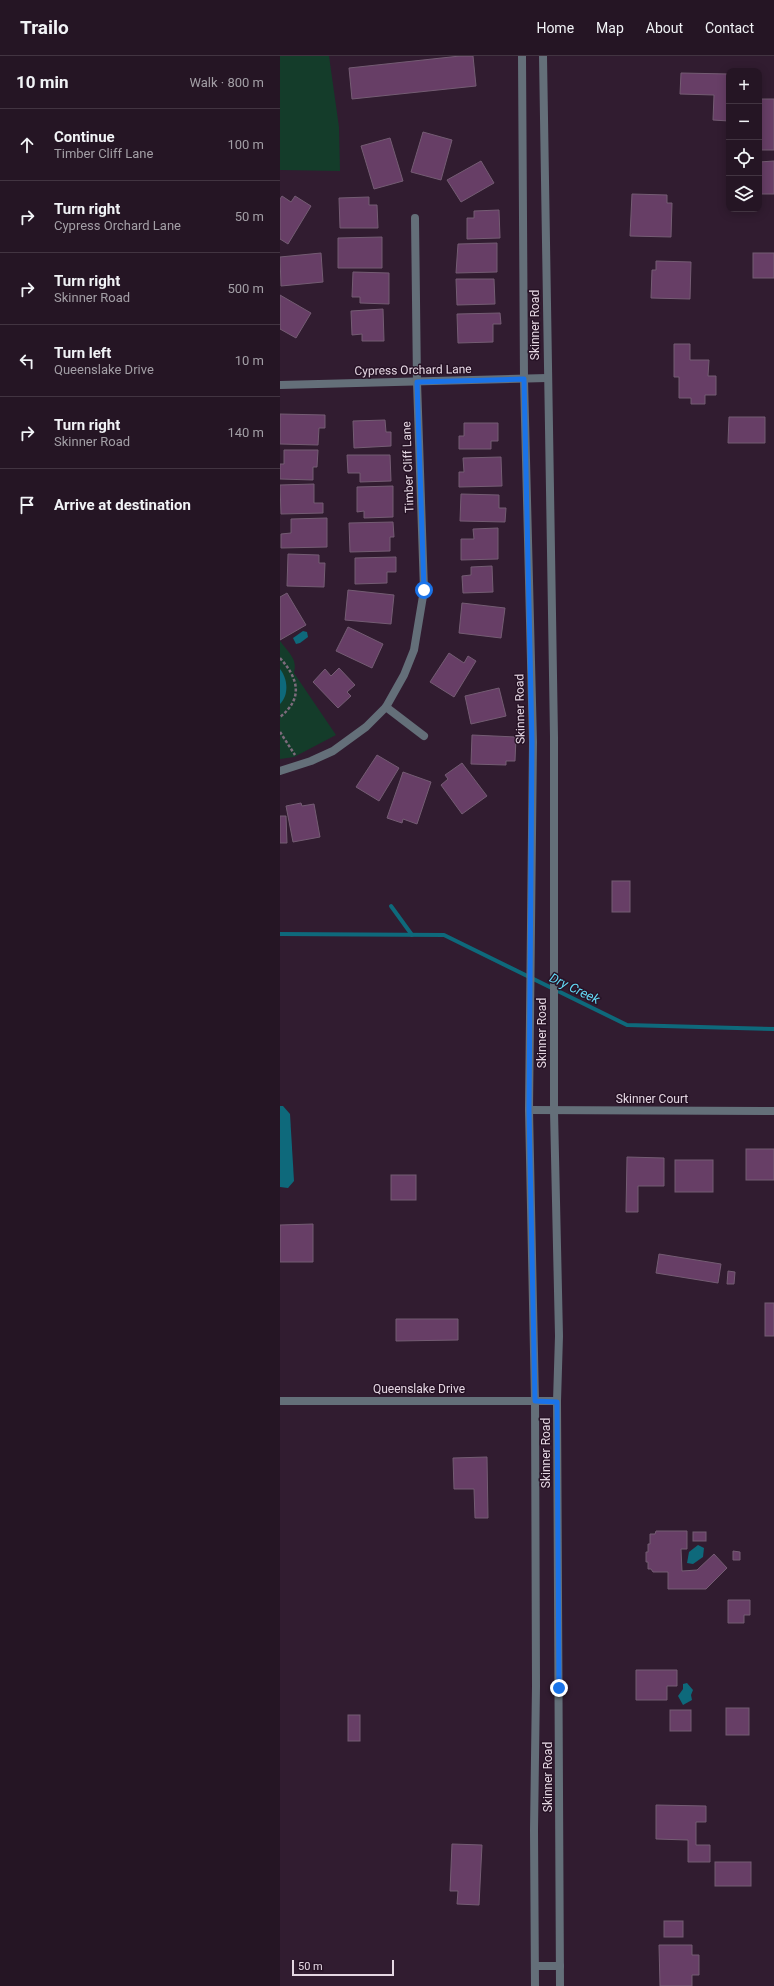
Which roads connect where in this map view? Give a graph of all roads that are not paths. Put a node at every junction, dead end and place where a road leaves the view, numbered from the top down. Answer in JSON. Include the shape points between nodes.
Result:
{"nodes":[{"id":1,"x":522,"y":56,"type":"edge"},
{"id":2,"x":543,"y":56,"type":"edge"},
{"id":3,"x":415,"y":218,"type":"dead end"},
{"id":4,"x":547,"y":378,"type":"junction"},
{"id":5,"x":524,"y":379,"type":"junction"},
{"id":6,"x":417,"y":382,"type":"junction"},
{"id":7,"x":280,"y":385,"type":"edge"},
{"id":8,"x":386,"y":707,"type":"junction"},
{"id":9,"x":424,"y":736,"type":"dead end"},
{"id":10,"x":280,"y":771,"type":"edge"},
{"id":11,"x":529,"y":1110,"type":"junction"},
{"id":12,"x":554,"y":1111,"type":"junction"},
{"id":13,"x":774,"y":1111,"type":"edge"},
{"id":14,"x":280,"y":1401,"type":"edge"},
{"id":15,"x":535,"y":1401,"type":"junction"},
{"id":16,"x":557,"y":1402,"type":"junction"},
{"id":17,"x":535,"y":1966,"type":"junction"},
{"id":18,"x":560,"y":1966,"type":"junction"},
{"id":19,"x":535,"y":1986,"type":"edge"},
{"id":20,"x":560,"y":1986,"type":"edge"}],
"edges":[{"from":1,"to":5,"type":"street","name":"Skinner Road"},
{"from":2,"to":4,"type":"street","name":"Skinner Road","via":[[546,132]]},
{"from":3,"to":6,"type":"street","name":"Timber Cliff Lane"},
{"from":4,"to":5,"type":"street","name":"Cypress Orchard Lane"},
{"from":4,"to":12,"type":"street","name":"Skinner Road","via":[[554,737]]},
{"from":5,"to":6,"type":"street","name":"Cypress Orchard Lane"},
{"from":5,"to":11,"type":"street","name":"Skinner Road","via":[[532,742]]},
{"from":6,"to":7,"type":"street","name":"Cypress Orchard Lane"},
{"from":6,"to":8,"type":"street","name":"Timber Cliff Lane","via":[[424,590],[414,650],[404,675]]},
{"from":8,"to":9,"type":"street"},
{"from":8,"to":10,"type":"street","name":"Timber Cliff Lane","via":[[351,739],[333,751]]},
{"from":11,"to":12,"type":"street","name":"Skinner Court"},
{"from":11,"to":15,"type":"street","name":"Skinner Road"},
{"from":12,"to":13,"type":"street","name":"Skinner Court"},
{"from":12,"to":16,"type":"street","name":"Skinner Road","via":[[559,1336]]},
{"from":14,"to":15,"type":"street","name":"Queenslake Drive"},
{"from":15,"to":16,"type":"street","name":"Queenslake Drive"},
{"from":15,"to":17,"type":"street","name":"Skinner Road"},
{"from":16,"to":18,"type":"street","name":"Skinner Road"},
{"from":17,"to":18,"type":"street"},
{"from":17,"to":19,"type":"street","name":"Skinner Road"},
{"from":18,"to":20,"type":"street","name":"Skinner Road"}]}
